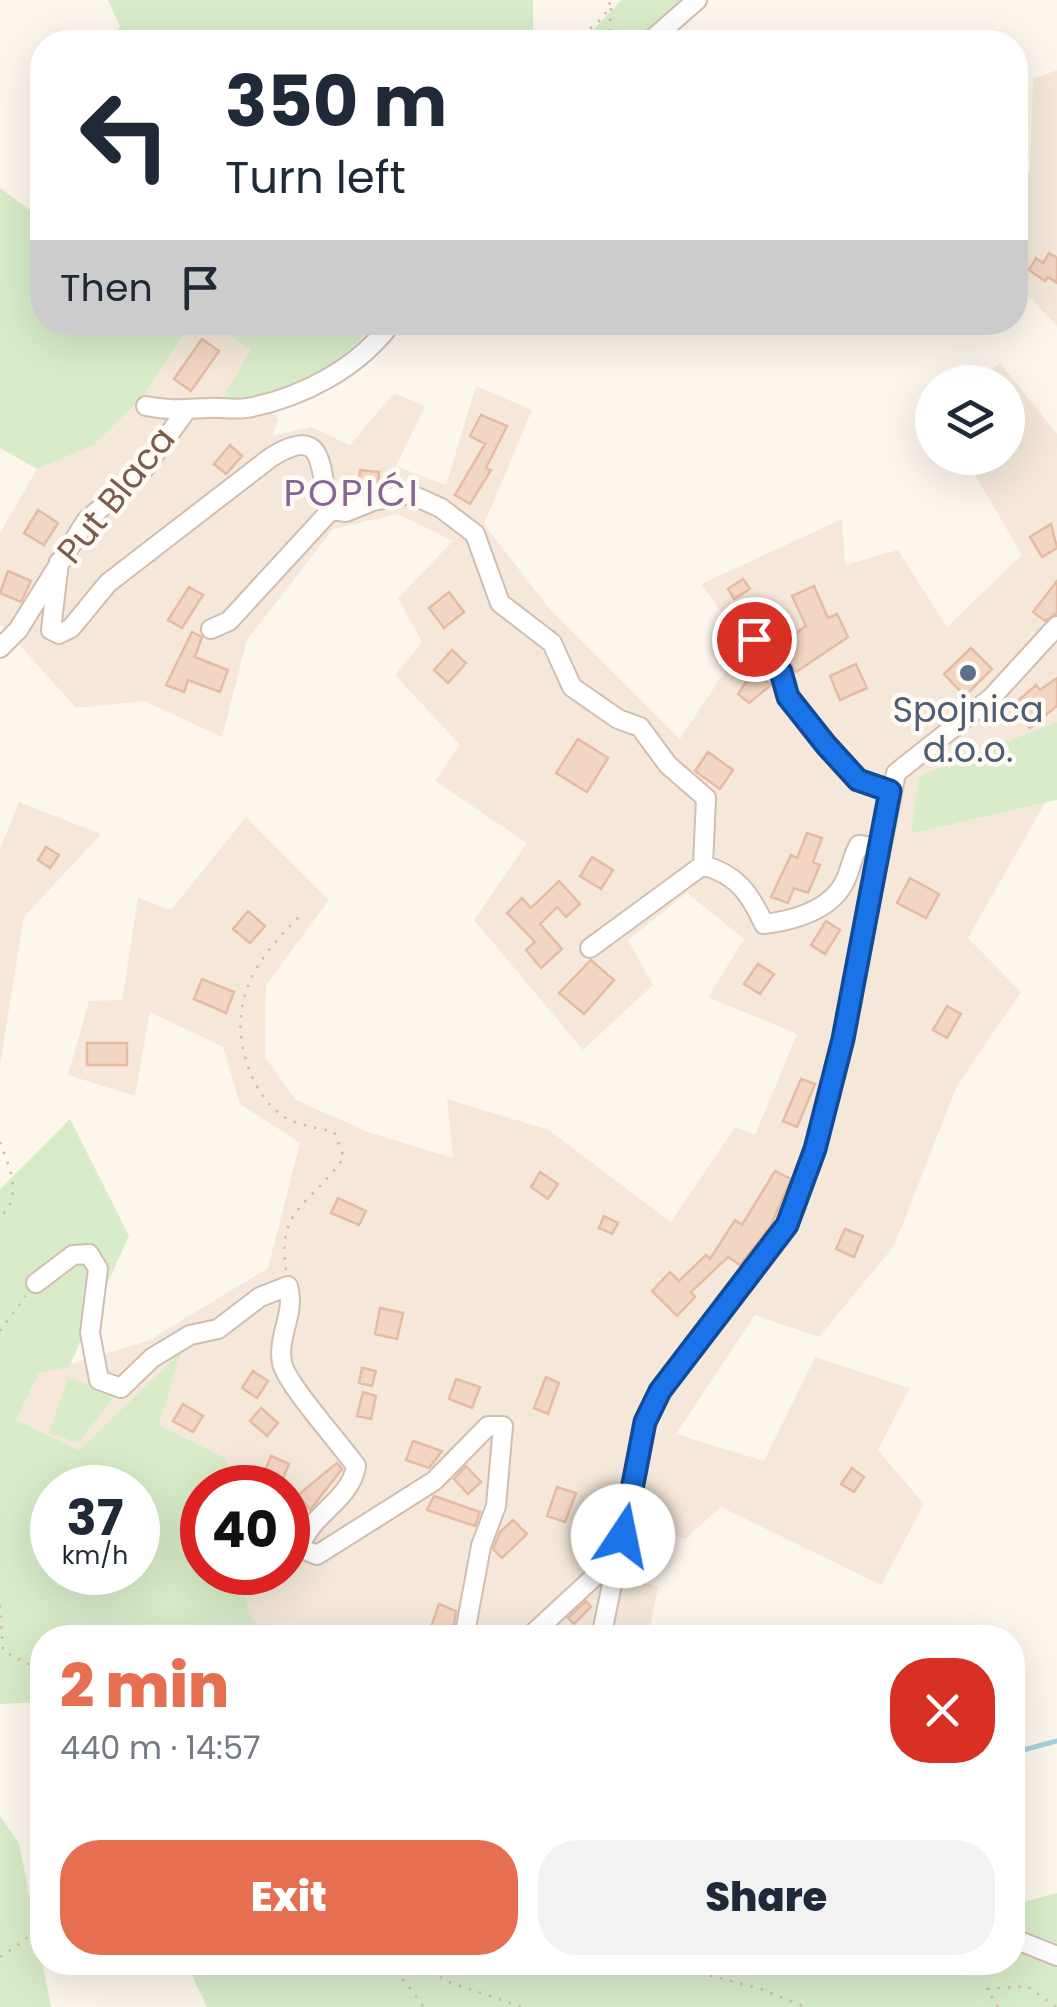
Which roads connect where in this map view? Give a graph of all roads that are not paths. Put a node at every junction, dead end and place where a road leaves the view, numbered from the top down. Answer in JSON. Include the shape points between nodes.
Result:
{"nodes":[{"id":1,"x":697,"y":0,"type":"edge"},
{"id":2,"x":663,"y":30,"type":"edge"},
{"id":3,"x":382,"y":335,"type":"edge"},
{"id":4,"x":146,"y":406,"type":"dead end"},
{"id":5,"x":186,"y":412,"type":"junction"},
{"id":6,"x":331,"y":510,"type":"junction"},
{"id":7,"x":59,"y":562,"type":"junction"},
{"id":8,"x":1057,"y":626,"type":"edge"},
{"id":9,"x":211,"y":628,"type":"dead end"},
{"id":10,"x":754,"y":639,"type":"dead end"},
{"id":11,"x":0,"y":648,"type":"edge"},
{"id":12,"x":890,"y":791,"type":"junction"},
{"id":13,"x":879,"y":848,"type":"junction"},
{"id":14,"x":703,"y":865,"type":"junction"},
{"id":15,"x":590,"y":948,"type":"dead end"},
{"id":16,"x":36,"y":1283,"type":"road end"},
{"id":17,"x":619,"y":1554,"type":"junction"},
{"id":18,"x":466,"y":1625,"type":"edge"},
{"id":19,"x":542,"y":1625,"type":"edge"},
{"id":20,"x":603,"y":1625,"type":"edge"},
{"id":21,"x":1025,"y":1943,"type":"edge"},
{"id":22,"x":1057,"y":1956,"type":"edge"}],
"edges":[{"from":1,"to":2,"type":"street"},
{"from":3,"to":5,"type":"street","via":[[315,384],[242,409]]},
{"from":4,"to":5,"type":"street"},
{"from":5,"to":7,"type":"street","name":"Put Blaca","via":[[141,474],[86,522]]},
{"from":6,"to":7,"type":"street","via":[[323,461],[308,448],[289,446],[108,582],[59,634],[50,630]]},
{"from":6,"to":9,"type":"street","via":[[229,621]]},
{"from":6,"to":14,"type":"street","via":[[410,494],[475,534],[500,603],[552,643],[572,687],[640,727],[668,765],[706,798]]},
{"from":7,"to":11,"type":"street","name":"Put Blaca"},
{"from":8,"to":12,"type":"street","via":[[992,697],[896,772]]},
{"from":10,"to":12,"type":"street","via":[[826,745],[858,780]]},
{"from":12,"to":13,"type":"street"},
{"from":13,"to":14,"type":"street","via":[[859,845],[842,888],[796,921],[764,924],[730,873]]},
{"from":13,"to":17,"type":"street","via":[[843,1039],[810,1164],[787,1225],[660,1391],[645,1422]]},
{"from":14,"to":15,"type":"street"},
{"from":16,"to":18,"type":"street","via":[[74,1256],[89,1254],[98,1269],[90,1334],[99,1380],[121,1388],[190,1334],[218,1329],[260,1297],[288,1286],[293,1304],[282,1366],[356,1466],[353,1485],[305,1529],[300,1548],[317,1555],[434,1481],[488,1426],[503,1426],[496,1506]]},
{"from":17,"to":19,"type":"street"},
{"from":17,"to":20,"type":"street"},
{"from":21,"to":22,"type":"street"}]}
